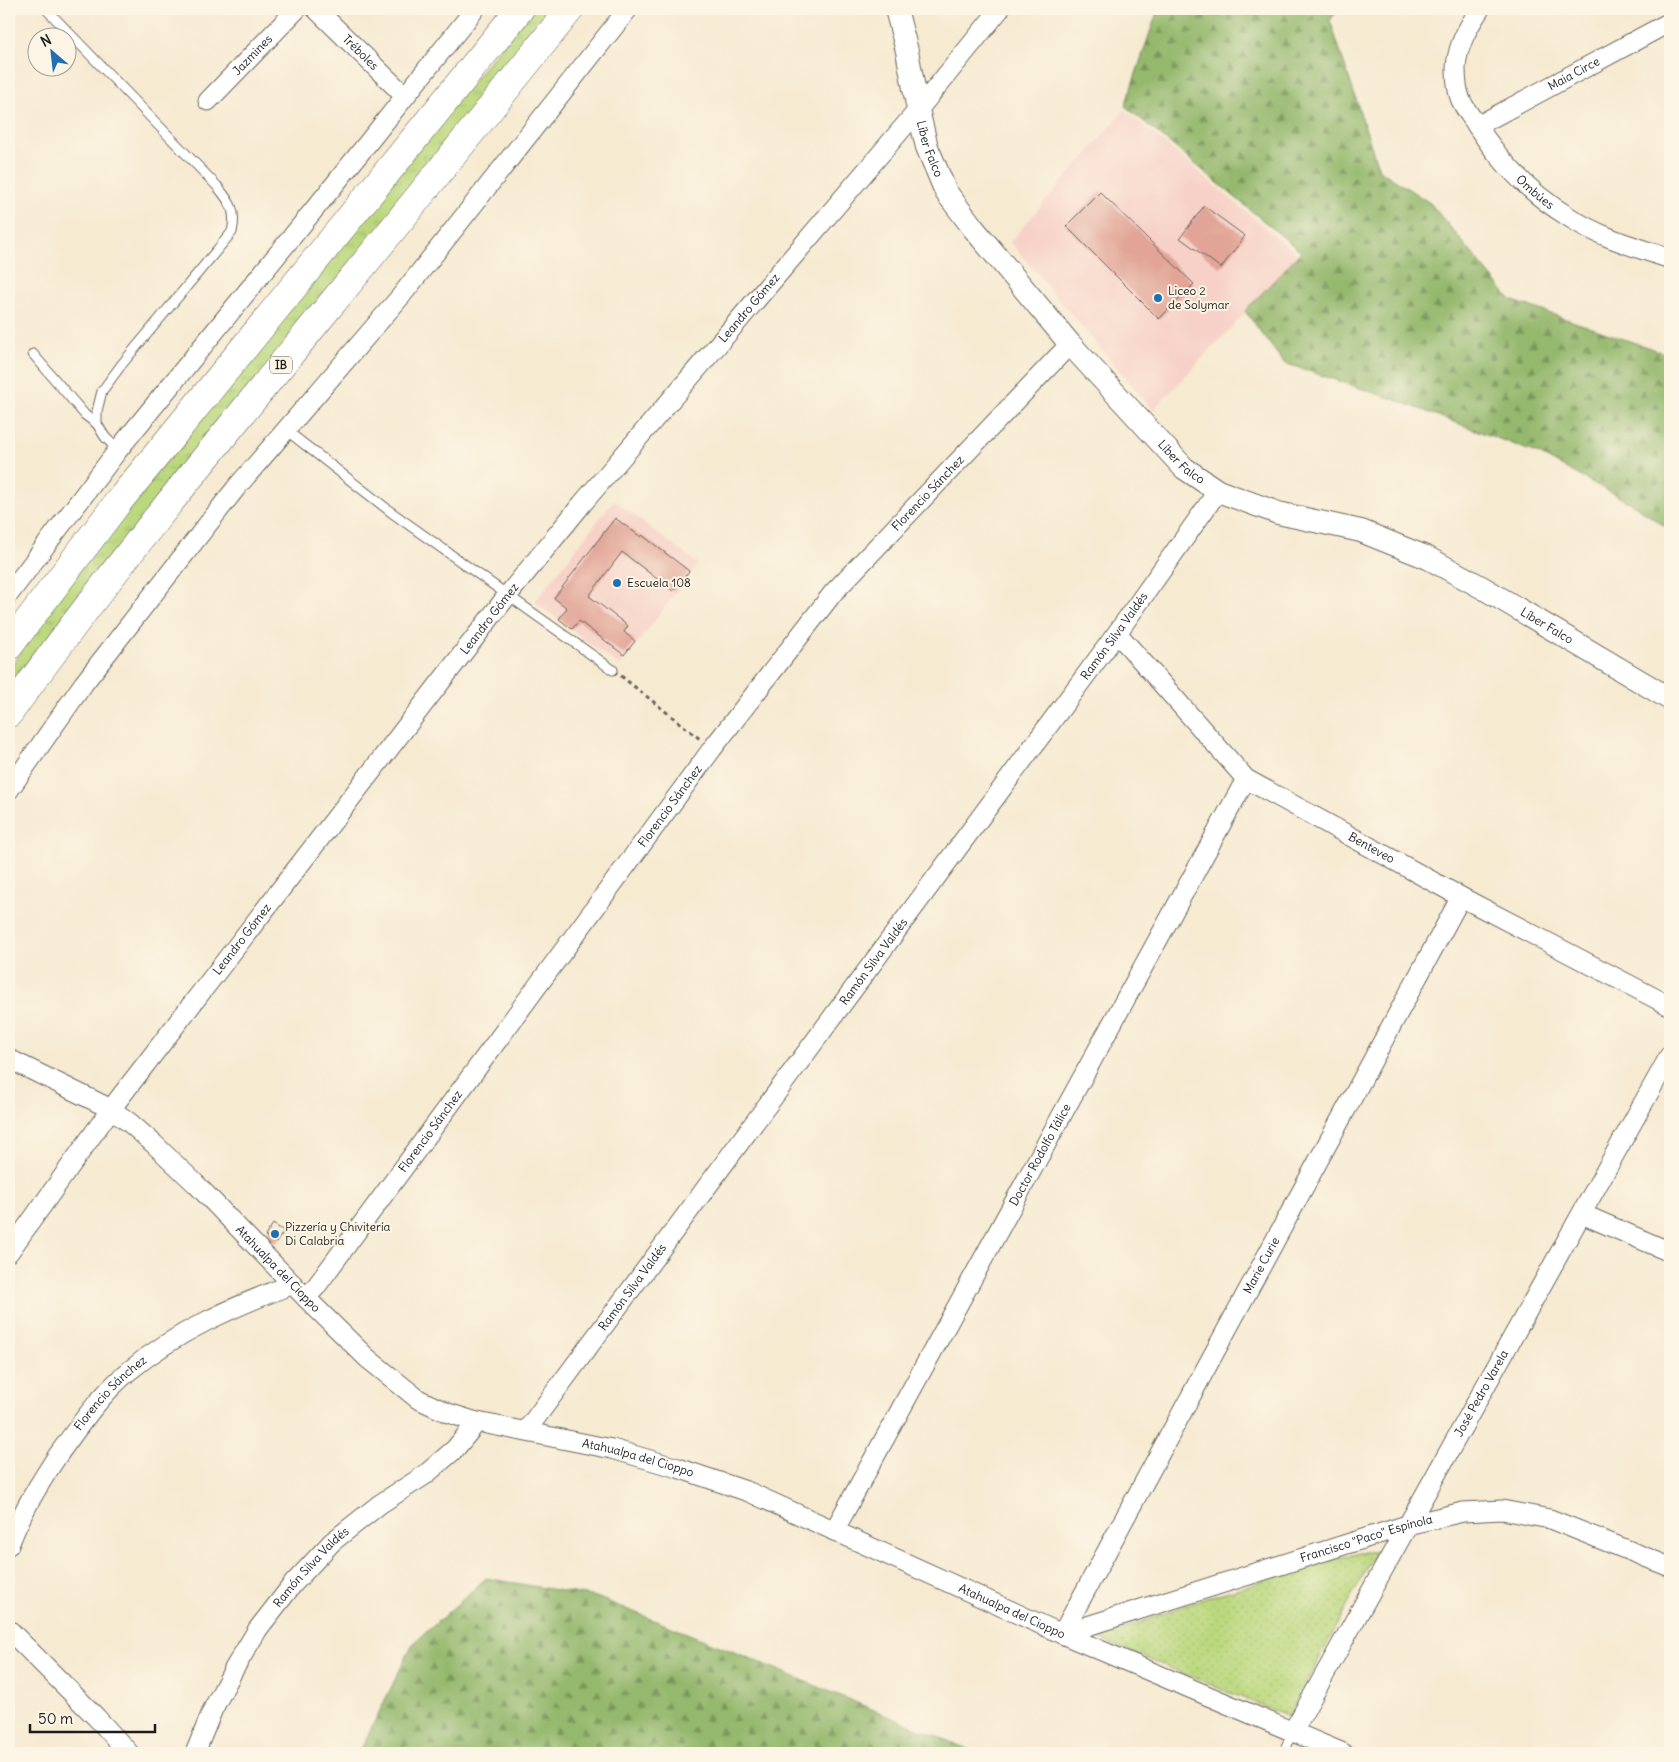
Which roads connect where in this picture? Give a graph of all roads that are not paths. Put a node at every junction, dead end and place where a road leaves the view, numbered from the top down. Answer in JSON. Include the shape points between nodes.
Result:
{"nodes":[{"id":1,"x":46,"y":9,"type":"edge"},
{"id":2,"x":297,"y":9,"type":"edge"},
{"id":3,"x":316,"y":9,"type":"edge"},
{"id":4,"x":475,"y":9,"type":"edge"},
{"id":5,"x":520,"y":9,"type":"edge"},
{"id":6,"x":570,"y":9,"type":"edge"},
{"id":7,"x":628,"y":9,"type":"edge"},
{"id":8,"x":896,"y":9,"type":"edge"},
{"id":9,"x":1000,"y":9,"type":"edge"},
{"id":10,"x":1480,"y":9,"type":"edge"},
{"id":11,"x":1670,"y":22,"type":"edge"},
{"id":12,"x":405,"y":96,"type":"junction"},
{"id":13,"x":208,"y":102,"type":"dead end"},
{"id":14,"x":918,"y":110,"type":"junction"},
{"id":15,"x":1477,"y":126,"type":"junction"},
{"id":16,"x":1670,"y":259,"type":"edge"},
{"id":17,"x":1070,"y":344,"type":"junction"},
{"id":18,"x":33,"y":354,"type":"dead end"},
{"id":19,"x":97,"y":424,"type":"junction"},
{"id":20,"x":286,"y":430,"type":"junction"},
{"id":21,"x":118,"y":450,"type":"junction"},
{"id":22,"x":1218,"y":491,"type":"junction"},
{"id":23,"x":11,"y":585,"type":"edge"},
{"id":24,"x":507,"y":596,"type":"junction"},
{"id":25,"x":1117,"y":632,"type":"junction"},
{"id":26,"x":9,"y":646,"type":"edge"},
{"id":27,"x":613,"y":670,"type":"road end"},
{"id":28,"x":1670,"y":699,"type":"edge"},
{"id":29,"x":9,"y":713,"type":"edge"},
{"id":30,"x":1246,"y":779,"type":"junction"},
{"id":31,"x":9,"y":790,"type":"edge"},
{"id":32,"x":1461,"y":897,"type":"junction"},
{"id":33,"x":1670,"y":1006,"type":"edge"},
{"id":34,"x":1670,"y":1055,"type":"edge"},
{"id":35,"x":9,"y":1059,"type":"edge"},
{"id":36,"x":112,"y":1109,"type":"junction"},
{"id":37,"x":1582,"y":1214,"type":"junction"},
{"id":38,"x":9,"y":1252,"type":"edge"},
{"id":39,"x":1670,"y":1252,"type":"edge"},
{"id":40,"x":299,"y":1291,"type":"junction"},
{"id":41,"x":477,"y":1422,"type":"junction"},
{"id":42,"x":526,"y":1431,"type":"junction"},
{"id":43,"x":1407,"y":1525,"type":"junction"},
{"id":44,"x":834,"y":1531,"type":"junction"},
{"id":45,"x":9,"y":1545,"type":"edge"},
{"id":46,"x":1670,"y":1567,"type":"edge"},
{"id":47,"x":9,"y":1630,"type":"edge"},
{"id":48,"x":1062,"y":1634,"type":"junction"},
{"id":49,"x":1292,"y":1733,"type":"junction"},
{"id":50,"x":129,"y":1753,"type":"edge"},
{"id":51,"x":194,"y":1753,"type":"edge"},
{"id":52,"x":1284,"y":1753,"type":"edge"},
{"id":53,"x":1343,"y":1753,"type":"edge"}],
"edges":[{"from":1,"to":19,"type":"lane","via":[[216,186],[230,202],[235,219],[232,232],[102,391]]},
{"from":2,"to":13,"type":"street","name":"Jazmines"},
{"from":3,"to":12,"type":"street","name":"Tréboles"},
{"from":4,"to":12,"type":"street"},
{"from":5,"to":26,"type":"highway","via":[[119,501]]},
{"from":6,"to":29,"type":"highway","number":"IB","via":[[175,496]]},
{"from":7,"to":20,"type":"street","via":[[401,296]]},
{"from":8,"to":14,"type":"street","name":"Líber Falco"},
{"from":9,"to":14,"type":"street","name":"Leandro Gómez"},
{"from":10,"to":15,"type":"street","name":"Ombúes","via":[[1460,46],[1456,67],[1460,99]]},
{"from":11,"to":15,"type":"street","name":"Maia Circe"},
{"from":12,"to":21,"type":"street"},
{"from":14,"to":17,"type":"street","name":"Líber Falco","via":[[927,146],[946,192]]},
{"from":14,"to":24,"type":"street","name":"Leandro Gómez"},
{"from":15,"to":16,"type":"street","name":"Ombúes","via":[[1520,180],[1569,218]]},
{"from":17,"to":22,"type":"street","name":"Líber Falco","via":[[1184,468]]},
{"from":17,"to":40,"type":"street","name":"Florencio Sánchez","via":[[833,593],[712,749],[332,1264]]},
{"from":18,"to":19,"type":"lane","via":[[85,415]]},
{"from":19,"to":21,"type":"lane","via":[[104,437]]},
{"from":20,"to":24,"type":"lane","via":[[391,512]]},
{"from":20,"to":31,"type":"street","via":[[236,488],[84,683]]},
{"from":21,"to":23,"type":"street"},
{"from":22,"to":25,"type":"street","name":"Ramón Silva Valdés"},
{"from":22,"to":28,"type":"street","name":"Líber Falco","via":[[1278,513],[1361,531],[1428,558]]},
{"from":24,"to":27,"type":"lane"},
{"from":24,"to":36,"type":"street","name":"Leandro Gómez"},
{"from":25,"to":30,"type":"street","name":"Benteveo"},
{"from":25,"to":42,"type":"street","name":"Ramón Silva Valdés"},
{"from":30,"to":32,"type":"street","name":"Benteveo"},
{"from":30,"to":44,"type":"street","name":"Doctor Rodolfo Tálice"},
{"from":32,"to":33,"type":"street","name":"Benteveo"},
{"from":32,"to":48,"type":"street","name":"Marie Curie"},
{"from":34,"to":37,"type":"street","name":"José Pedro Varela"},
{"from":35,"to":36,"type":"street","name":"Atahualpa del Cioppo"},
{"from":36,"to":38,"type":"street","name":"Leandro Gómez"},
{"from":36,"to":40,"type":"street","name":"Atahualpa del Cioppo","via":[[154,1144]]},
{"from":37,"to":39,"type":"street"},
{"from":37,"to":43,"type":"street","name":"José Pedro Varela"},
{"from":40,"to":41,"type":"street","name":"Atahualpa del Cioppo","via":[[367,1358],[418,1398],[448,1413]]},
{"from":40,"to":45,"type":"street","name":"Florencio Sánchez","via":[[228,1311],[189,1330],[128,1372],[94,1407],[41,1480],[17,1522]]},
{"from":41,"to":42,"type":"street","name":"Atahualpa del Cioppo"},
{"from":41,"to":51,"type":"street","name":"Ramón Silva Valdés","via":[[455,1450],[332,1542],[293,1584],[258,1629],[234,1669],[212,1708]]},
{"from":42,"to":44,"type":"street","name":"Atahualpa del Cioppo","via":[[612,1449],[678,1468],[749,1492]]},
{"from":43,"to":46,"type":"street","name":"Francisco \"Paco\" Espínola","via":[[1463,1512],[1502,1510],[1550,1519]]},
{"from":43,"to":48,"type":"street","name":"Francisco \"Paco\" Espínola"},
{"from":43,"to":49,"type":"street","name":"José Pedro Varela"},
{"from":44,"to":48,"type":"street","name":"Atahualpa del Cioppo"},
{"from":47,"to":50,"type":"street"},
{"from":48,"to":49,"type":"street","name":"Atahualpa del Cioppo"},
{"from":49,"to":52,"type":"lane"},
{"from":49,"to":53,"type":"street","name":"Atahualpa del Cioppo"}]}
